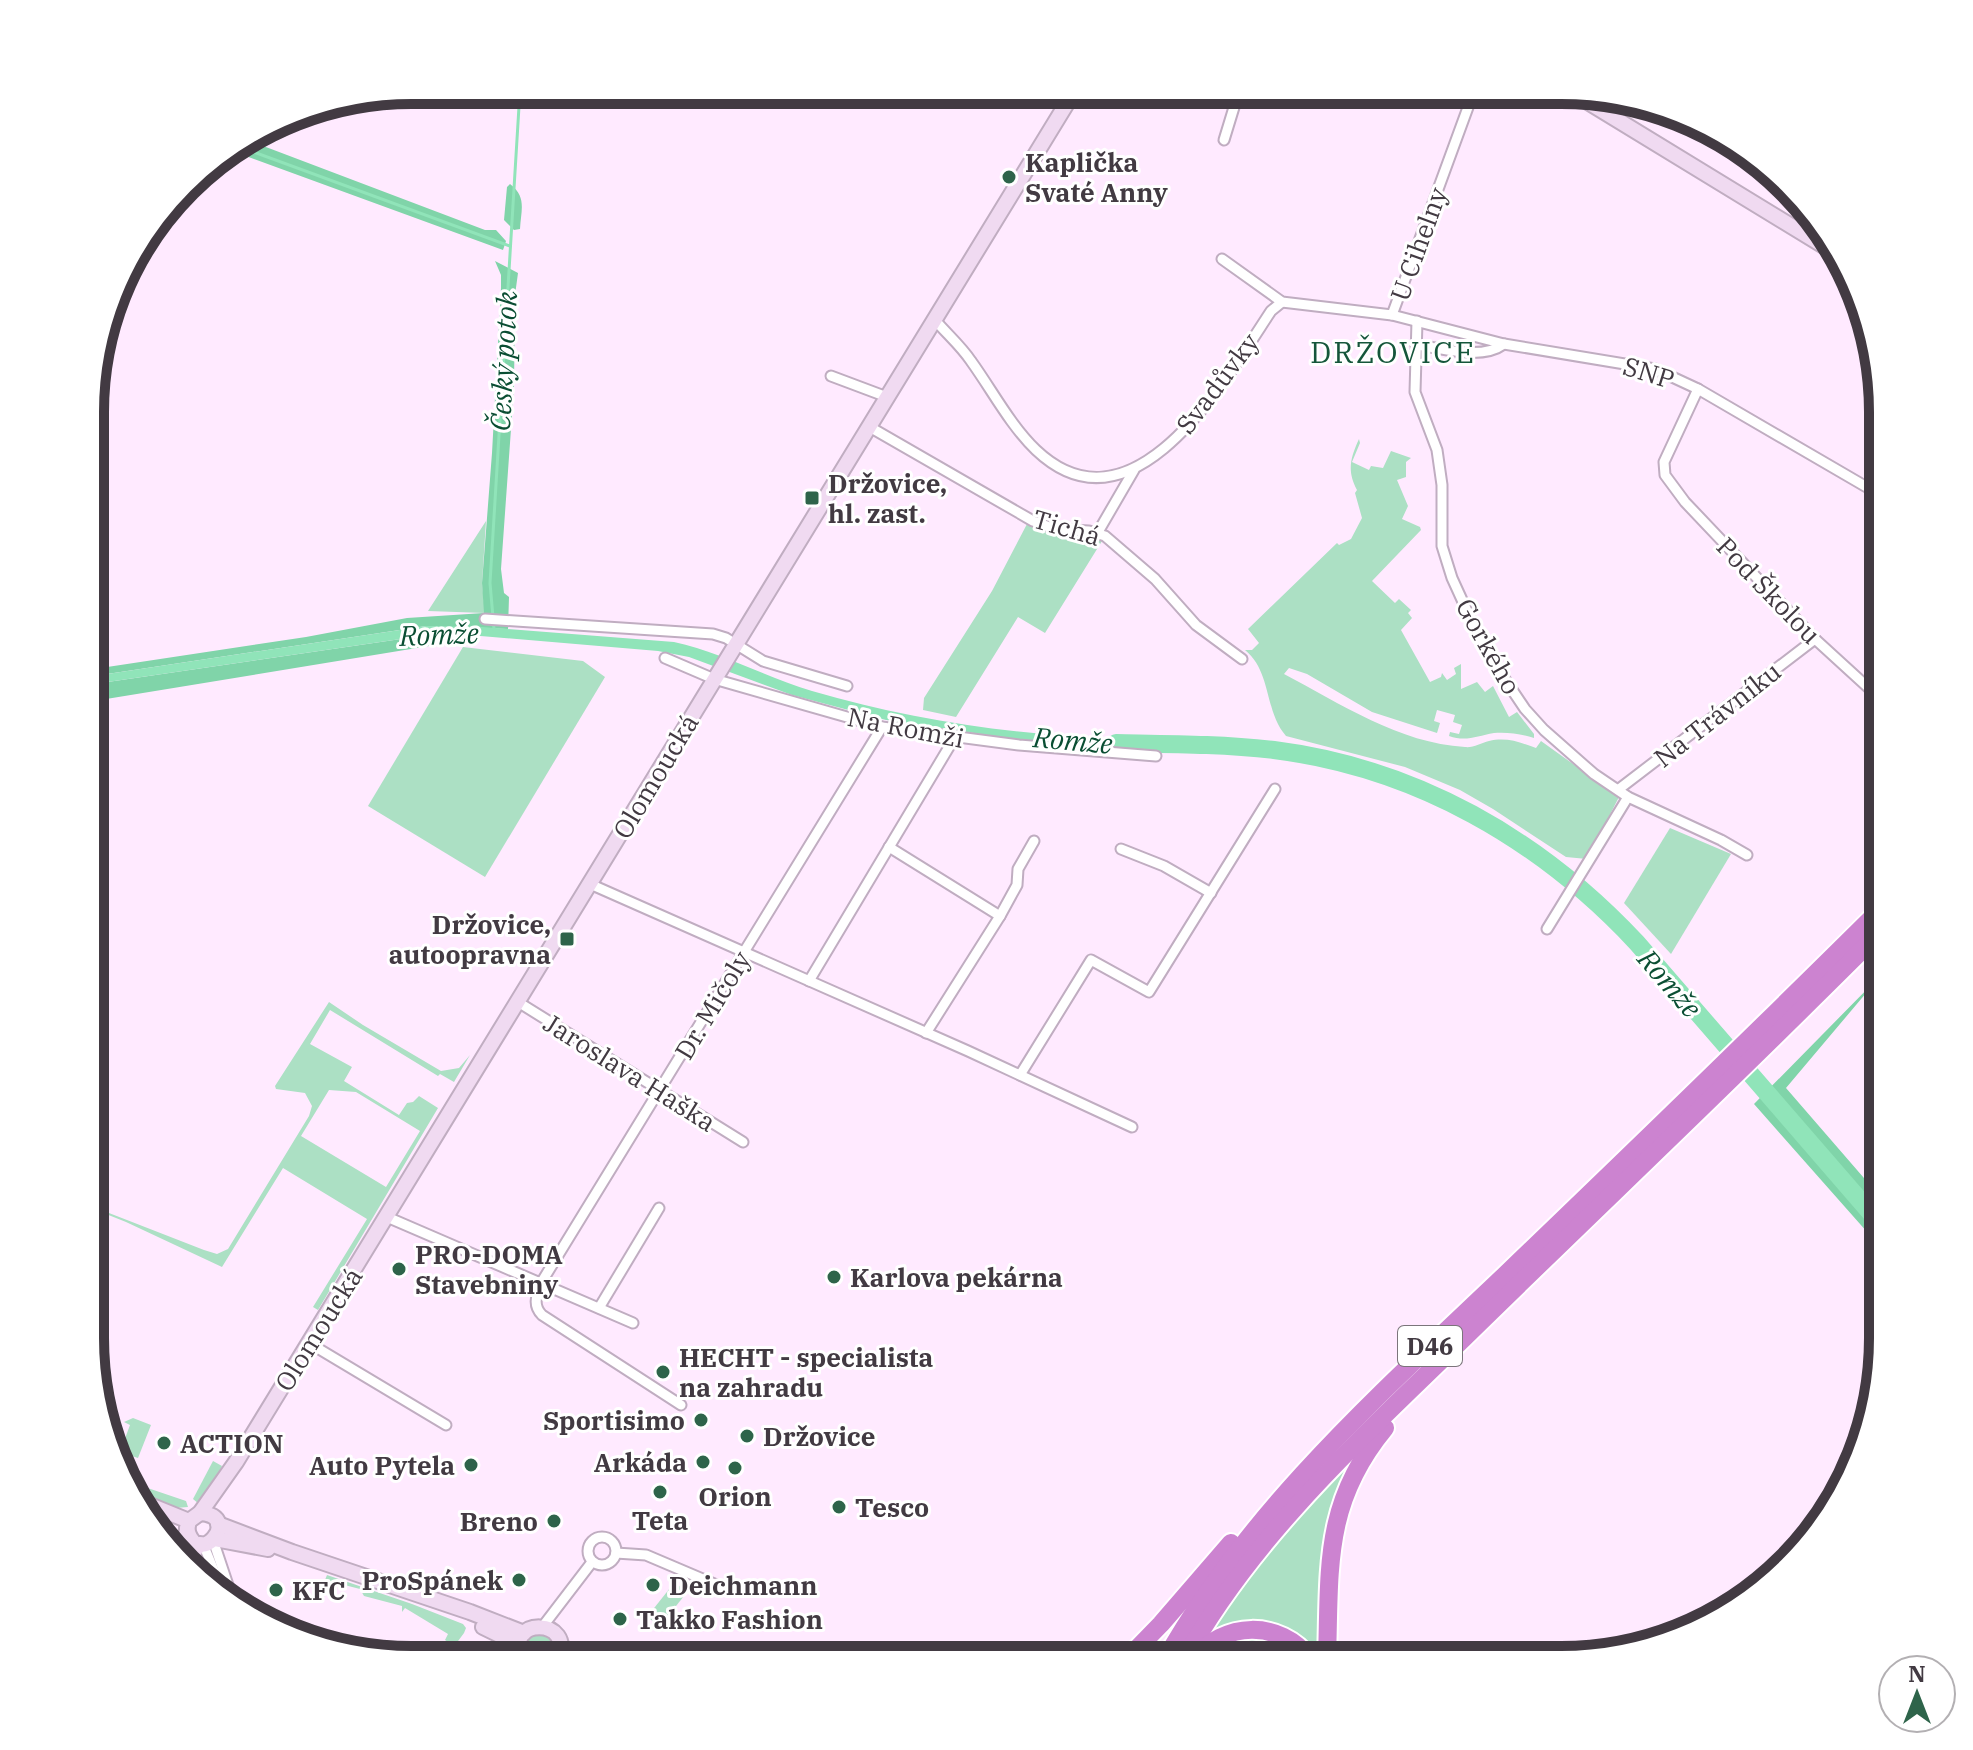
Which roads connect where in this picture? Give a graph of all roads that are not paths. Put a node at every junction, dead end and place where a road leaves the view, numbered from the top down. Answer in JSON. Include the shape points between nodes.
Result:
{"nodes":[{"id":1,"x":1066,"y":104,"type":"edge"},
{"id":2,"x":1236,"y":104,"type":"edge"},
{"id":3,"x":1469,"y":104,"type":"edge"},
{"id":4,"x":1595,"y":106,"type":"edge"},
{"id":5,"x":1224,"y":140,"type":"dead end"},
{"id":6,"x":1818,"y":242,"type":"edge"},
{"id":7,"x":1222,"y":259,"type":"dead end"},
{"id":8,"x":1282,"y":302,"type":"junction"},
{"id":9,"x":1392,"y":315,"type":"junction"},
{"id":10,"x":935,"y":320,"type":"junction"},
{"id":11,"x":1417,"y":321,"type":"junction"},
{"id":12,"x":1504,"y":344,"type":"junction"},
{"id":13,"x":1416,"y":345,"type":"junction"},
{"id":14,"x":831,"y":376,"type":"dead end"},
{"id":15,"x":1698,"y":389,"type":"junction"},
{"id":16,"x":887,"y":397,"type":"junction"},
{"id":17,"x":868,"y":426,"type":"junction"},
{"id":18,"x":1134,"y":470,"type":"junction"},
{"id":19,"x":1869,"y":488,"type":"edge"},
{"id":20,"x":1098,"y":532,"type":"junction"},
{"id":21,"x":485,"y":619,"type":"dead end"},
{"id":22,"x":1815,"y":639,"type":"junction"},
{"id":23,"x":733,"y":647,"type":"junction"},
{"id":24,"x":665,"y":658,"type":"dead end"},
{"id":25,"x":1242,"y":659,"type":"dead end"},
{"id":26,"x":714,"y":679,"type":"junction"},
{"id":27,"x":847,"y":686,"type":"dead end"},
{"id":28,"x":1869,"y":686,"type":"edge"},
{"id":29,"x":882,"y":727,"type":"junction"},
{"id":30,"x":955,"y":737,"type":"junction"},
{"id":31,"x":1156,"y":756,"type":"dead end"},
{"id":32,"x":1275,"y":789,"type":"dead end"},
{"id":33,"x":1619,"y":789,"type":"junction"},
{"id":34,"x":1628,"y":797,"type":"junction"},
{"id":35,"x":1034,"y":841,"type":"dead end"},
{"id":36,"x":889,"y":847,"type":"junction"},
{"id":37,"x":1121,"y":849,"type":"dead end"},
{"id":38,"x":1747,"y":855,"type":"dead end"},
{"id":39,"x":590,"y":884,"type":"junction"},
{"id":40,"x":1211,"y":893,"type":"junction"},
{"id":41,"x":1000,"y":916,"type":"junction"},
{"id":42,"x":1869,"y":922,"type":"edge"},
{"id":43,"x":1547,"y":929,"type":"dead end"},
{"id":44,"x":1869,"y":942,"type":"edge"},
{"id":45,"x":745,"y":952,"type":"junction"},
{"id":46,"x":809,"y":981,"type":"junction"},
{"id":47,"x":518,"y":1002,"type":"junction"},
{"id":48,"x":926,"y":1033,"type":"junction"},
{"id":49,"x":1747,"y":1054,"type":"junction"},
{"id":50,"x":1732,"y":1068,"type":"junction"},
{"id":51,"x":1020,"y":1075,"type":"junction"},
{"id":52,"x":660,"y":1091,"type":"junction"},
{"id":53,"x":1132,"y":1127,"type":"dead end"},
{"id":54,"x":743,"y":1142,"type":"dead end"},
{"id":55,"x":659,"y":1208,"type":"dead end"},
{"id":56,"x":387,"y":1217,"type":"junction"},
{"id":57,"x":541,"y":1283,"type":"junction"},
{"id":58,"x":599,"y":1308,"type":"junction"},
{"id":59,"x":633,"y":1323,"type":"dead end"},
{"id":60,"x":309,"y":1343,"type":"junction"},
{"id":61,"x":1438,"y":1364,"type":"junction"},
{"id":62,"x":681,"y":1405,"type":"dead end"},
{"id":63,"x":446,"y":1425,"type":"dead end"},
{"id":64,"x":1323,"y":1450,"type":"junction"},
{"id":65,"x":236,"y":1462,"type":"junction"},
{"id":66,"x":154,"y":1507,"type":"edge"},
{"id":67,"x":192,"y":1521,"type":"junction"},
{"id":68,"x":217,"y":1522,"type":"junction"},
{"id":69,"x":208,"y":1542,"type":"junction"},
{"id":70,"x":183,"y":1543,"type":"edge"},
{"id":71,"x":288,"y":1551,"type":"junction"},
{"id":72,"x":616,"y":1553,"type":"junction"},
{"id":73,"x":193,"y":1555,"type":"edge"},
{"id":74,"x":592,"y":1562,"type":"junction"},
{"id":75,"x":219,"y":1577,"type":"edge"},
{"id":76,"x":226,"y":1583,"type":"edge"},
{"id":77,"x":726,"y":1589,"type":"dead end"},
{"id":78,"x":558,"y":1610,"type":"junction"},
{"id":79,"x":543,"y":1626,"type":"junction"},
{"id":80,"x":521,"y":1638,"type":"junction"},
{"id":81,"x":521,"y":1646,"type":"edge"},
{"id":82,"x":556,"y":1646,"type":"edge"},
{"id":83,"x":558,"y":1646,"type":"edge"},
{"id":84,"x":1140,"y":1646,"type":"edge"},
{"id":85,"x":1174,"y":1646,"type":"edge"},
{"id":86,"x":1192,"y":1646,"type":"edge"},
{"id":87,"x":1205,"y":1646,"type":"edge"},
{"id":88,"x":1295,"y":1646,"type":"edge"},
{"id":89,"x":1327,"y":1646,"type":"edge"}],
"edges":[{"from":1,"to":10,"type":"street","name":"Olomoucká"},
{"from":2,"to":5,"type":"street"},
{"from":3,"to":9,"type":"street","name":"U Cihelny"},
{"from":4,"to":6,"type":"street"},
{"from":7,"to":8,"type":"street","name":"U Cihelny"},
{"from":8,"to":9,"type":"street","name":"U Cihelny"},
{"from":8,"to":18,"type":"street","name":"Svadůvky","via":[[1202,414]]},
{"from":9,"to":11,"type":"street","name":"SNP"},
{"from":10,"to":16,"type":"street","name":"Olomoucká"},
{"from":10,"to":18,"type":"street","name":"Svadůvky","via":[[971,360],[1027,440],[1051,462],[1084,476]]},
{"from":11,"to":12,"type":"street","name":"SNP"},
{"from":11,"to":13,"type":"street","name":"Gorkého"},
{"from":12,"to":13,"type":"street","via":[[1478,353]]},
{"from":12,"to":15,"type":"street","name":"SNP","via":[[1655,369]]},
{"from":13,"to":33,"type":"street","name":"Gorkého","via":[[1415,392],[1437,450],[1442,485],[1442,546],[1484,648],[1544,730]]},
{"from":14,"to":16,"type":"street"},
{"from":15,"to":19,"type":"street","name":"SNP"},
{"from":15,"to":22,"type":"street","name":"Pod Školou","via":[[1664,462],[1665,475]]},
{"from":16,"to":17,"type":"street","name":"Olomoucká"},
{"from":17,"to":20,"type":"street","name":"Tichá","via":[[1033,521],[1055,529]]},
{"from":17,"to":23,"type":"street","name":"Olomoucká"},
{"from":18,"to":20,"type":"street"},
{"from":20,"to":25,"type":"street","name":"Tichá","via":[[1126,552],[1196,625]]},
{"from":21,"to":23,"type":"street","name":"Na Romži","via":[[713,634]]},
{"from":22,"to":28,"type":"street","name":"Pod Školou"},
{"from":22,"to":33,"type":"street","name":"Na Trávníku"},
{"from":23,"to":26,"type":"street","name":"Olomoucká"},
{"from":23,"to":27,"type":"street","name":"Na Romži"},
{"from":24,"to":26,"type":"street","name":"Na Romži"},
{"from":26,"to":29,"type":"street","name":"Na Romži"},
{"from":26,"to":39,"type":"street","name":"Olomoucká"},
{"from":29,"to":30,"type":"street","name":"Na Romži"},
{"from":29,"to":45,"type":"street","name":"Dr. Mičoly"},
{"from":30,"to":31,"type":"street","name":"Na Romži"},
{"from":30,"to":36,"type":"street"},
{"from":32,"to":40,"type":"street"},
{"from":33,"to":34,"type":"street","name":"Gorkého"},
{"from":34,"to":38,"type":"street","name":"Gorkého"},
{"from":34,"to":43,"type":"street"},
{"from":35,"to":41,"type":"street"},
{"from":36,"to":41,"type":"street"},
{"from":36,"to":46,"type":"street"},
{"from":37,"to":40,"type":"street"},
{"from":39,"to":45,"type":"street"},
{"from":39,"to":47,"type":"street","name":"Olomoucká"},
{"from":40,"to":51,"type":"street","via":[[1149,992],[1091,960]]},
{"from":41,"to":48,"type":"street"},
{"from":42,"to":49,"type":"highway","number":"D46"},
{"from":44,"to":49,"type":"highway","number":"D46"},
{"from":45,"to":46,"type":"street"},
{"from":45,"to":52,"type":"street","name":"Dr. Mičoly"},
{"from":46,"to":48,"type":"street"},
{"from":47,"to":52,"type":"street","name":"Jaroslava Haška"},
{"from":47,"to":56,"type":"street","name":"Olomoucká"},
{"from":48,"to":51,"type":"street"},
{"from":49,"to":50,"type":"highway","number":"D46"},
{"from":50,"to":61,"type":"highway","number":"D46"},
{"from":50,"to":64,"type":"highway","number":"D46"},
{"from":51,"to":53,"type":"street"},
{"from":52,"to":54,"type":"street","name":"Jaroslava Haška"},
{"from":52,"to":57,"type":"street","name":"Dr. Mičoly"},
{"from":55,"to":58,"type":"street"},
{"from":56,"to":57,"type":"street"},
{"from":56,"to":60,"type":"street","name":"Olomoucká"},
{"from":57,"to":58,"type":"street"},
{"from":57,"to":62,"type":"street","via":[[535,1303],[542,1315]]},
{"from":58,"to":59,"type":"street"},
{"from":60,"to":63,"type":"street"},
{"from":60,"to":65,"type":"street","name":"Olomoucká"},
{"from":61,"to":86,"type":"highway","number":"D46","via":[[1336,1462],[1248,1561]]},
{"from":61,"to":89,"type":"highway","via":[[1372,1444],[1345,1494],[1331,1546]]},
{"from":64,"to":84,"type":"highway"},
{"from":64,"to":85,"type":"highway","number":"D46","via":[[1240,1547]]},
{"from":65,"to":67,"type":"street","name":"Olomoucká"},
{"from":65,"to":68,"type":"street","name":"Olomoucká"},
{"from":66,"to":67,"type":"street"},
{"from":67,"to":68,"type":"street","via":[[211,1515]]},
{"from":67,"to":69,"type":"street","via":[[192,1540]]},
{"from":67,"to":70,"type":"street","name":"Olomoucká"},
{"from":68,"to":69,"type":"street","name":"Olomoucká","via":[[218,1532]]},
{"from":68,"to":71,"type":"street"},
{"from":69,"to":71,"type":"street"},
{"from":69,"to":73,"type":"street","name":"Olomoucká"},
{"from":69,"to":75,"type":"street"},
{"from":69,"to":76,"type":"street"},
{"from":71,"to":80,"type":"street"},
{"from":72,"to":74,"type":"street","via":[[604,1565]]},
{"from":72,"to":74,"type":"street","via":[[611,1541],[595,1539],[588,1549]]},
{"from":72,"to":77,"type":"street","via":[[646,1555]]},
{"from":74,"to":78,"type":"street"},
{"from":78,"to":79,"type":"street"},
{"from":78,"to":83,"type":"street"},
{"from":79,"to":80,"type":"street"},
{"from":79,"to":82,"type":"street"},
{"from":80,"to":81,"type":"street"},
{"from":87,"to":88,"type":"highway","via":[[1217,1637],[1250,1629],[1268,1631]]}]}
